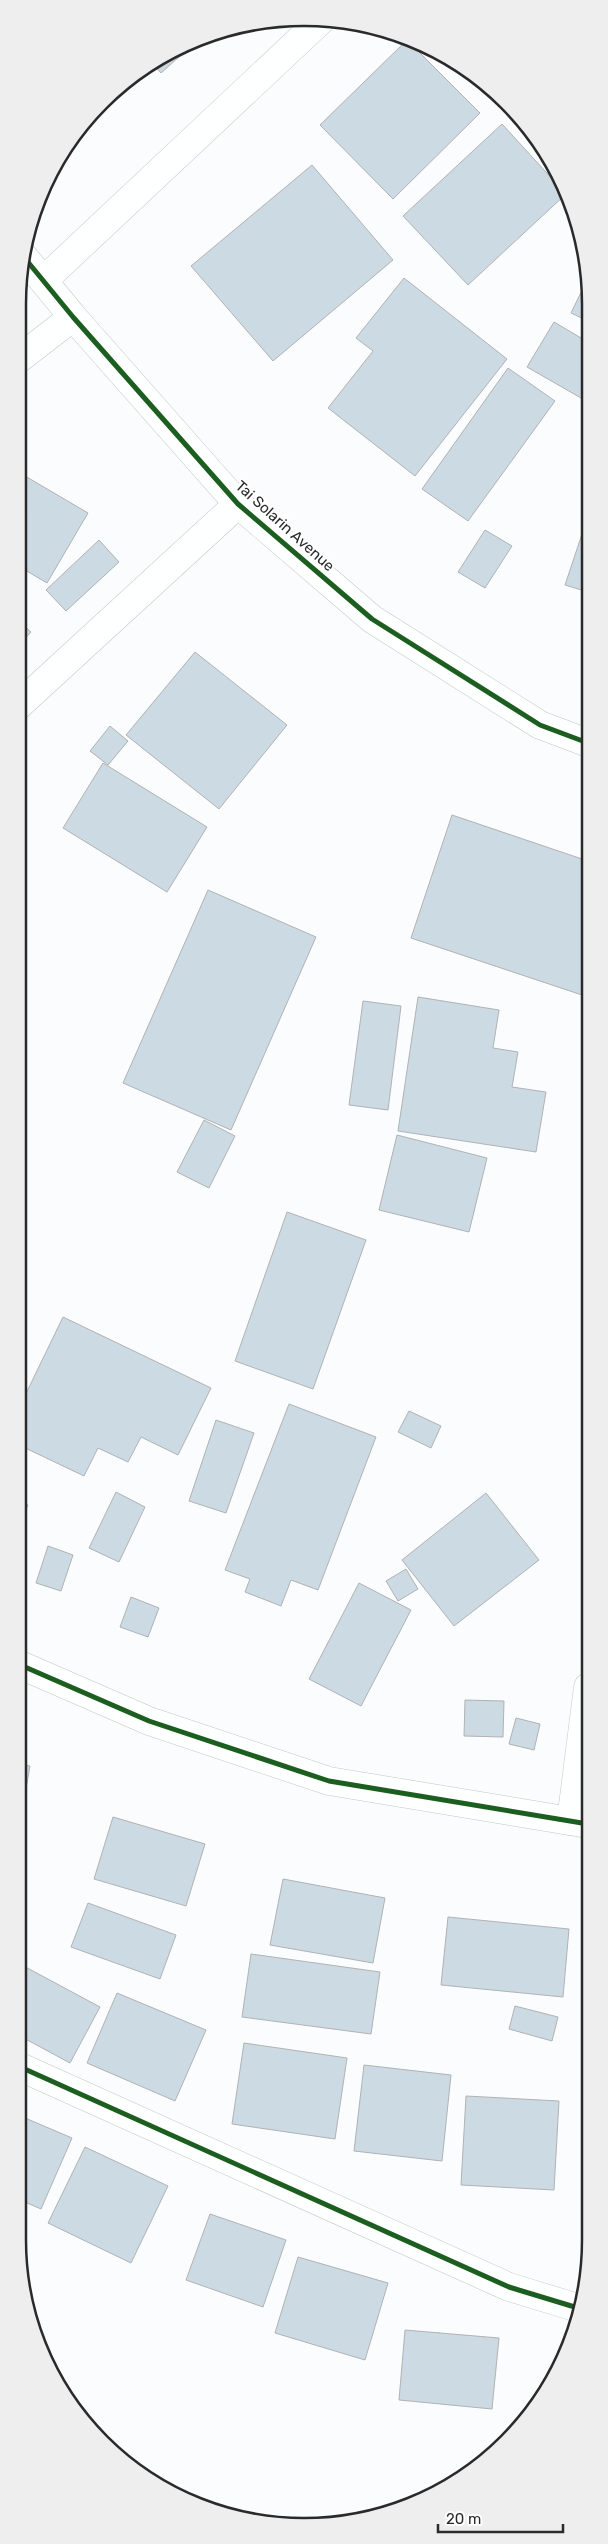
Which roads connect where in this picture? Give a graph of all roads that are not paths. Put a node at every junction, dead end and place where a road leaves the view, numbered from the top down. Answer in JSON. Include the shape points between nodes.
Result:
{"nodes":[{"id":1,"x":314,"y":27,"type":"edge"},
{"id":2,"x":30,"y":263,"type":"edge"},
{"id":3,"x":44,"y":280,"type":"junction"},
{"id":4,"x":73,"y":317,"type":"junction"},
{"id":5,"x":26,"y":353,"type":"edge"},
{"id":6,"x":238,"y":504,"type":"junction"},
{"id":7,"x":26,"y":699,"type":"edge"},
{"id":8,"x":582,"y":740,"type":"edge"},
{"id":9,"x":26,"y":1667,"type":"edge"},
{"id":10,"x":582,"y":1778,"type":"edge"},
{"id":11,"x":579,"y":1823,"type":"edge"},
{"id":12,"x":26,"y":2070,"type":"edge"},
{"id":13,"x":573,"y":2307,"type":"edge"}],
"edges":[{"from":1,"to":3,"type":"street"},
{"from":2,"to":3,"type":"street","name":"Tai Solarin Avenue"},
{"from":3,"to":4,"type":"street","name":"Tai Solarin Avenue"},
{"from":4,"to":5,"type":"street"},
{"from":4,"to":6,"type":"street","name":"Tai Solarin Avenue"},
{"from":6,"to":7,"type":"street"},
{"from":6,"to":8,"type":"street","name":"Tai Solarin Avenue","via":[[372,619],[540,725]]},
{"from":9,"to":11,"type":"street","via":[[149,1721],[328,1781]]},
{"from":10,"to":11,"type":"street"},
{"from":12,"to":13,"type":"street","via":[[509,2287]]}]}
